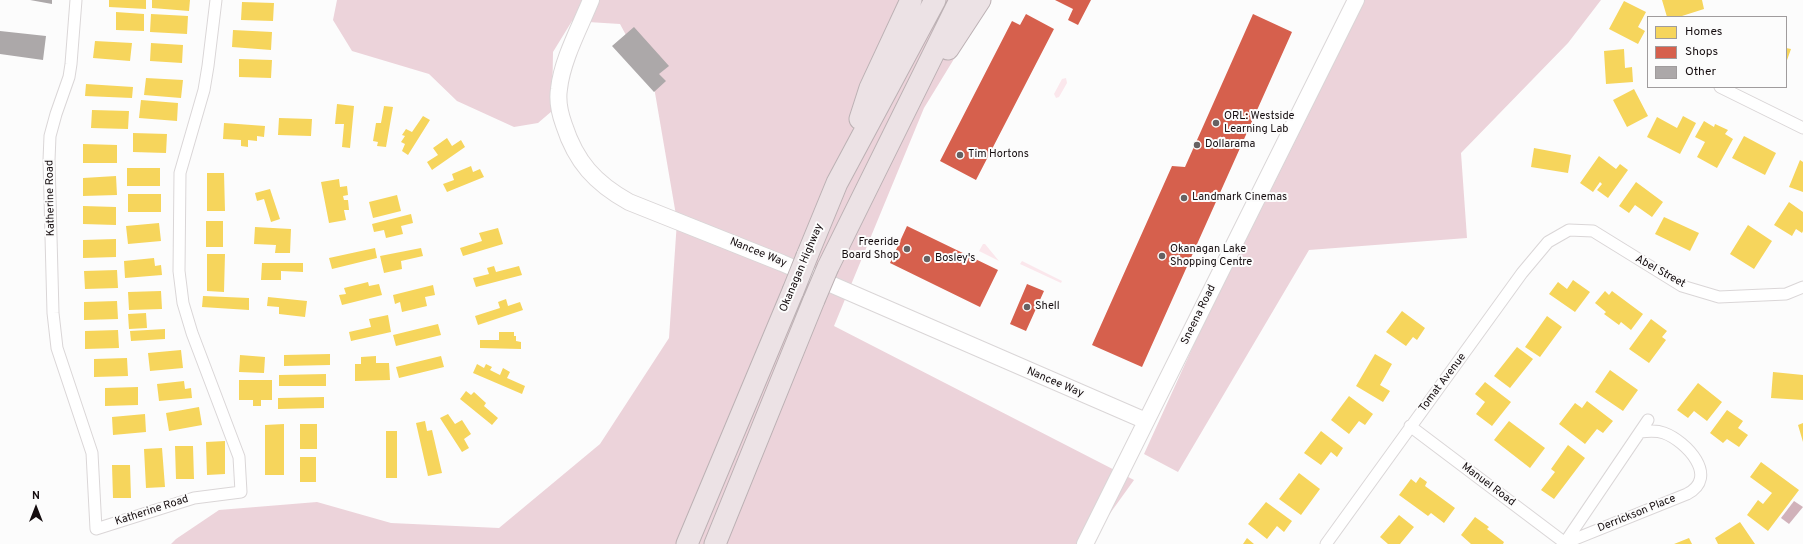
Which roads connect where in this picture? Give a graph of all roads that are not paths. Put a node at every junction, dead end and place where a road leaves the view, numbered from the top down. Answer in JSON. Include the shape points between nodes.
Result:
{"nodes":[{"id":1,"x":76,"y":0,"type":"edge"},
{"id":2,"x":216,"y":0,"type":"edge"},
{"id":3,"x":591,"y":0,"type":"edge"},
{"id":4,"x":911,"y":0,"type":"edge"},
{"id":5,"x":935,"y":0,"type":"edge"},
{"id":6,"x":960,"y":0,"type":"edge"},
{"id":7,"x":980,"y":0,"type":"edge"},
{"id":8,"x":1356,"y":0,"type":"edge"},
{"id":9,"x":1722,"y":88,"type":"edge"},
{"id":10,"x":916,"y":92,"type":"junction"},
{"id":11,"x":1803,"y":128,"type":"edge"},
{"id":12,"x":837,"y":183,"type":"junction"},
{"id":13,"x":1569,"y":230,"type":"joint"},
{"id":14,"x":1803,"y":286,"type":"edge"},
{"id":15,"x":1648,"y":420,"type":"dead end"},
{"id":16,"x":1146,"y":421,"type":"junction"},
{"id":17,"x":1410,"y":426,"type":"junction"},
{"id":18,"x":1640,"y":432,"type":"junction"},
{"id":19,"x":1565,"y":543,"type":"edge"},
{"id":20,"x":687,"y":544,"type":"edge"},
{"id":21,"x":715,"y":544,"type":"edge"},
{"id":22,"x":1084,"y":544,"type":"edge"},
{"id":23,"x":1326,"y":544,"type":"edge"}],
"edges":[{"from":1,"to":2,"type":"street","name":"Katherine Road","via":[[69,77],[50,136],[54,313],[57,348],[92,453],[96,529],[194,498],[241,492],[239,457],[192,333],[183,303],[179,271],[180,173],[204,90]]},
{"from":3,"to":16,"type":"street","name":"Nancee Way","via":[[566,60],[558,90],[559,107],[569,141],[580,162],[610,191],[629,202],[782,263]]},
{"from":4,"to":12,"type":"highway","via":[[870,88]]},
{"from":5,"to":12,"type":"highway","name":"Okanagan Highway"},
{"from":6,"to":10,"type":"highway"},
{"from":7,"to":10,"type":"highway"},
{"from":8,"to":16,"type":"street","name":"Sneena Road"},
{"from":9,"to":11,"type":"street"},
{"from":10,"to":21,"type":"highway","bridge":true,"via":[[828,267]]},
{"from":12,"to":20,"type":"highway","name":"Okanagan Highway","bridge":true},
{"from":13,"to":14,"type":"street","name":"Abel Street","via":[[1593,231],[1682,286],[1719,298],[1786,294]]},
{"from":13,"to":17,"type":"street","name":"Tomat Avenue","via":[[1548,242],[1522,273]]},
{"from":15,"to":18,"type":"street","name":"Derrickson Place"},
{"from":16,"to":22,"type":"street","name":"Sneena Road"},
{"from":17,"to":19,"type":"street","name":"Manuel Road"},
{"from":17,"to":23,"type":"street","name":"Tomat Avenue"},
{"from":18,"to":19,"type":"street","name":"Derrickson Place"},
{"from":18,"to":19,"type":"street","name":"Derrickson Place","via":[[1652,430],[1673,437],[1699,464],[1702,476],[1700,484],[1687,494]]}]}
